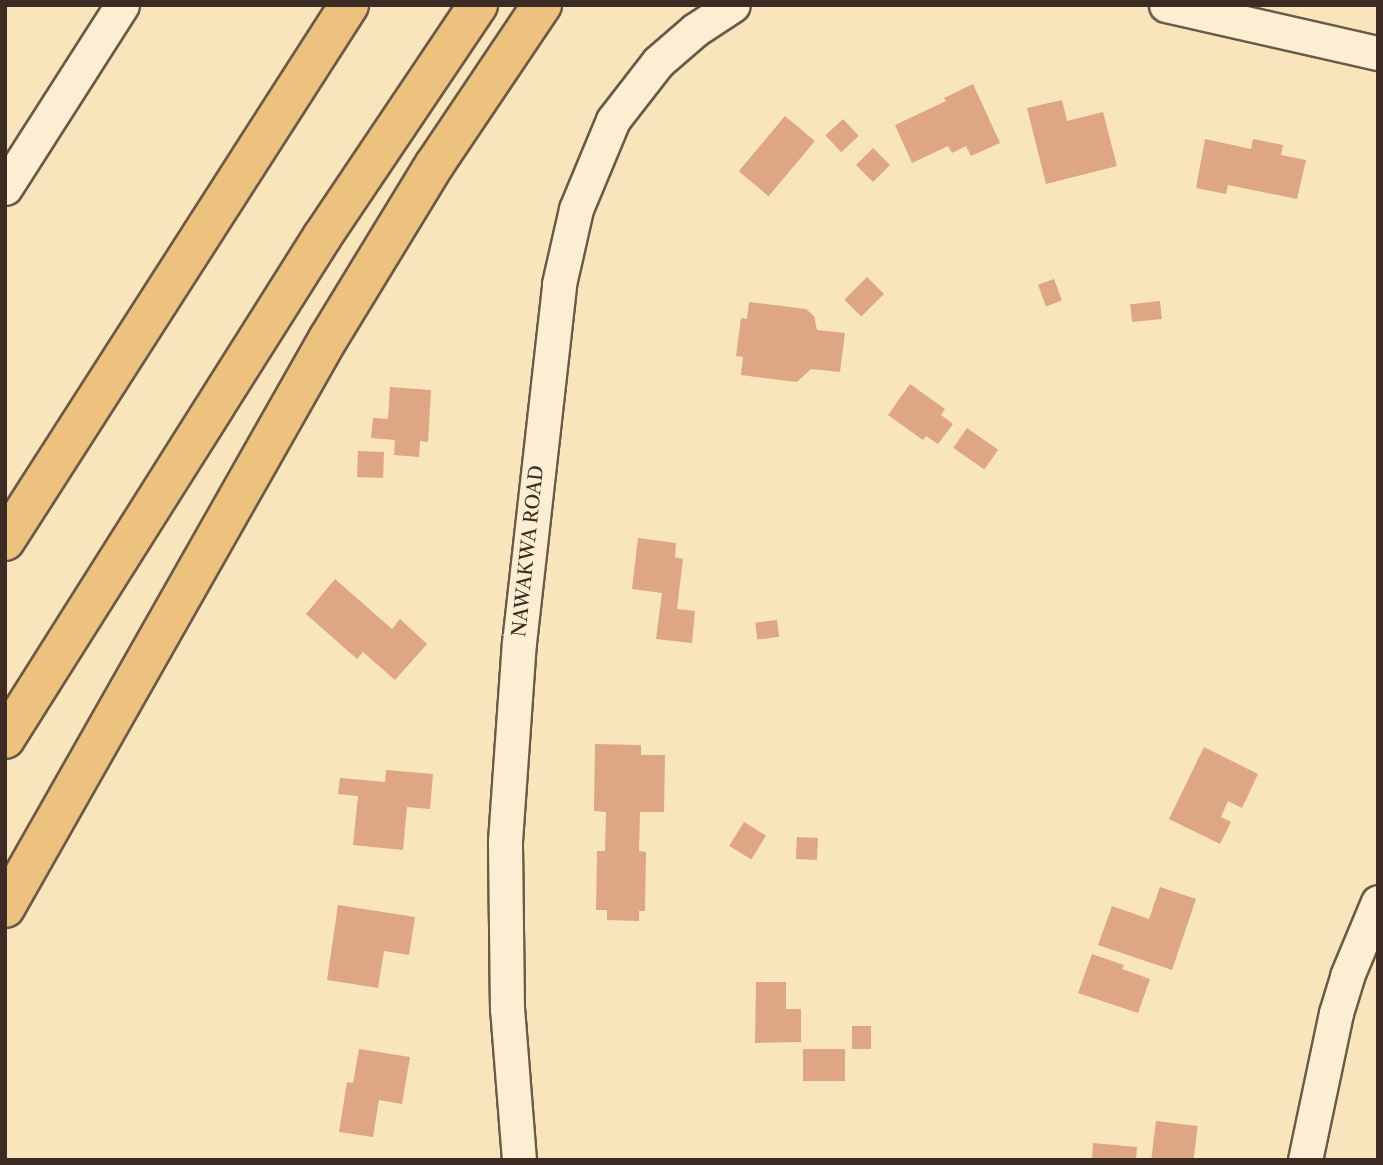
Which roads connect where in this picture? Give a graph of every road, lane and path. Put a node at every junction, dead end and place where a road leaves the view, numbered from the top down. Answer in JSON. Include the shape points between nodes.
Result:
{"nodes":[{"id":1,"x":122,"y":5,"type":"edge"},
{"id":2,"x":349,"y":5,"type":"edge"},
{"id":3,"x":478,"y":5,"type":"edge"},
{"id":4,"x":542,"y":5,"type":"edge"},
{"id":5,"x":733,"y":5,"type":"edge"},
{"id":6,"x":1166,"y":5,"type":"edge"},
{"id":7,"x":1378,"y":52,"type":"edge"},
{"id":8,"x":5,"y":188,"type":"edge"},
{"id":9,"x":169,"y":284,"type":"junction"},
{"id":10,"x":5,"y":490,"type":"edge"},
{"id":11,"x":5,"y":541,"type":"edge"},
{"id":12,"x":5,"y":738,"type":"edge"},
{"id":13,"x":1378,"y":902,"type":"edge"},
{"id":14,"x":5,"y":908,"type":"edge"},
{"id":15,"x":519,"y":1160,"type":"edge"},
{"id":16,"x":1305,"y":1160,"type":"edge"}],
"edges":[{"from":1,"to":8,"type":"street"},
{"from":2,"to":9,"type":"highway"},
{"from":3,"to":12,"type":"highway","via":[[322,237]]},
{"from":4,"to":14,"type":"highway","via":[[435,164],[328,339]]},
{"from":5,"to":15,"type":"street","name":"NAWAKWA ROAD","via":[[658,62],[613,120],[576,209],[559,284],[519,643],[505,841],[507,1009]]},
{"from":6,"to":7,"type":"street"},
{"from":9,"to":10,"type":"highway"},
{"from":9,"to":11,"type":"highway"},
{"from":13,"to":16,"type":"street","via":[[1336,1013]]}]}
